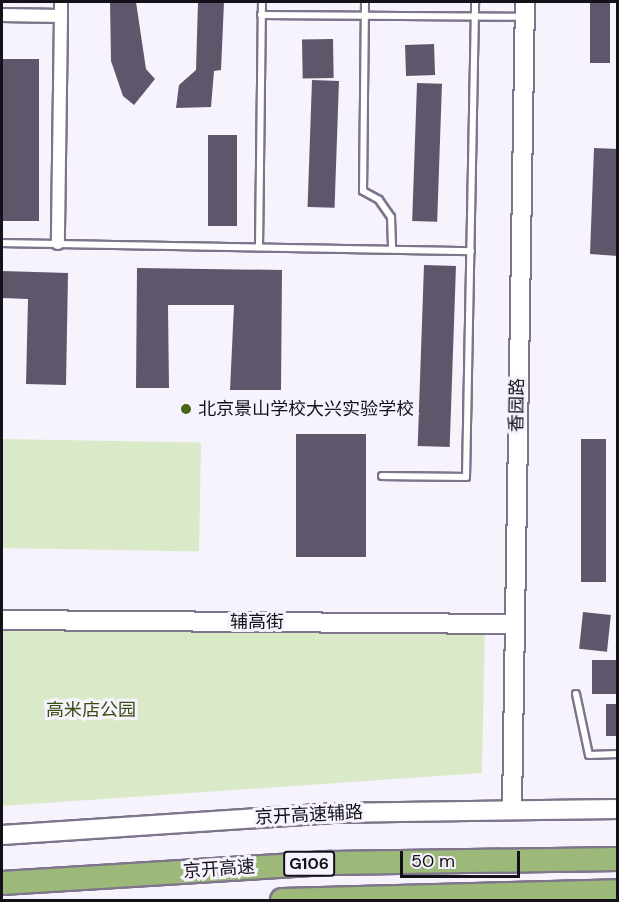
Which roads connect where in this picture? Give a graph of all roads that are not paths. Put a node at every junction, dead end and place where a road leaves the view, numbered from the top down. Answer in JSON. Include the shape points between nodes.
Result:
{"nodes":[{"id":1,"x":61,"y":2,"type":"edge"},
{"id":2,"x":262,"y":2,"type":"edge"},
{"id":3,"x":364,"y":2,"type":"edge"},
{"id":4,"x":475,"y":2,"type":"edge"},
{"id":5,"x":525,"y":9,"type":"edge"},
{"id":6,"x":2,"y":15,"type":"edge"},
{"id":7,"x":261,"y":15,"type":"junction"},
{"id":8,"x":364,"y":15,"type":"junction"},
{"id":9,"x":61,"y":16,"type":"junction"},
{"id":10,"x":475,"y":16,"type":"junction"},
{"id":11,"x":2,"y":243,"type":"edge"},
{"id":12,"x":58,"y":243,"type":"junction"},
{"id":13,"x":259,"y":247,"type":"junction"},
{"id":14,"x":392,"y":249,"type":"junction"},
{"id":15,"x":471,"y":251,"type":"junction"},
{"id":16,"x":382,"y":476,"type":"dead end"},
{"id":17,"x":2,"y":620,"type":"edge"},
{"id":18,"x":512,"y":624,"type":"junction"},
{"id":19,"x":576,"y":694,"type":"dead end"},
{"id":20,"x":618,"y":754,"type":"edge"},
{"id":21,"x":512,"y":808,"type":"junction"},
{"id":22,"x":618,"y":809,"type":"edge"},
{"id":23,"x":2,"y":835,"type":"edge"},
{"id":24,"x":618,"y":859,"type":"edge"},
{"id":25,"x":2,"y":883,"type":"edge"},
{"id":26,"x":618,"y":891,"type":"edge"},
{"id":27,"x":282,"y":900,"type":"edge"}],
"edges":[{"from":1,"to":9,"type":"street"},
{"from":2,"to":7,"type":"lane"},
{"from":3,"to":8,"type":"lane"},
{"from":4,"to":10,"type":"lane"},
{"from":5,"to":10,"type":"lane"},
{"from":5,"to":18,"type":"street","name":"香园路"},
{"from":6,"to":9,"type":"street"},
{"from":7,"to":8,"type":"lane"},
{"from":7,"to":13,"type":"lane"},
{"from":8,"to":10,"type":"lane"},
{"from":8,"to":14,"type":"lane","via":[[363,190],[379,200],[391,217]]},
{"from":9,"to":12,"type":"street"},
{"from":10,"to":15,"type":"lane"},
{"from":11,"to":12,"type":"lane"},
{"from":12,"to":13,"type":"lane"},
{"from":13,"to":14,"type":"lane"},
{"from":14,"to":15,"type":"lane"},
{"from":15,"to":16,"type":"lane","via":[[466,477]]},
{"from":17,"to":18,"type":"street","name":"辅高街"},
{"from":18,"to":21,"type":"street","name":"香园路"},
{"from":19,"to":20,"type":"lane","via":[[589,755]]},
{"from":21,"to":22,"type":"street","name":"京开高速辅路"},
{"from":21,"to":23,"type":"street","name":"京开高速辅路"},
{"from":24,"to":25,"type":"highway","name":"京开高速","number":"G106","via":[[331,862]]},
{"from":26,"to":27,"type":"highway","number":"G106"}]}
